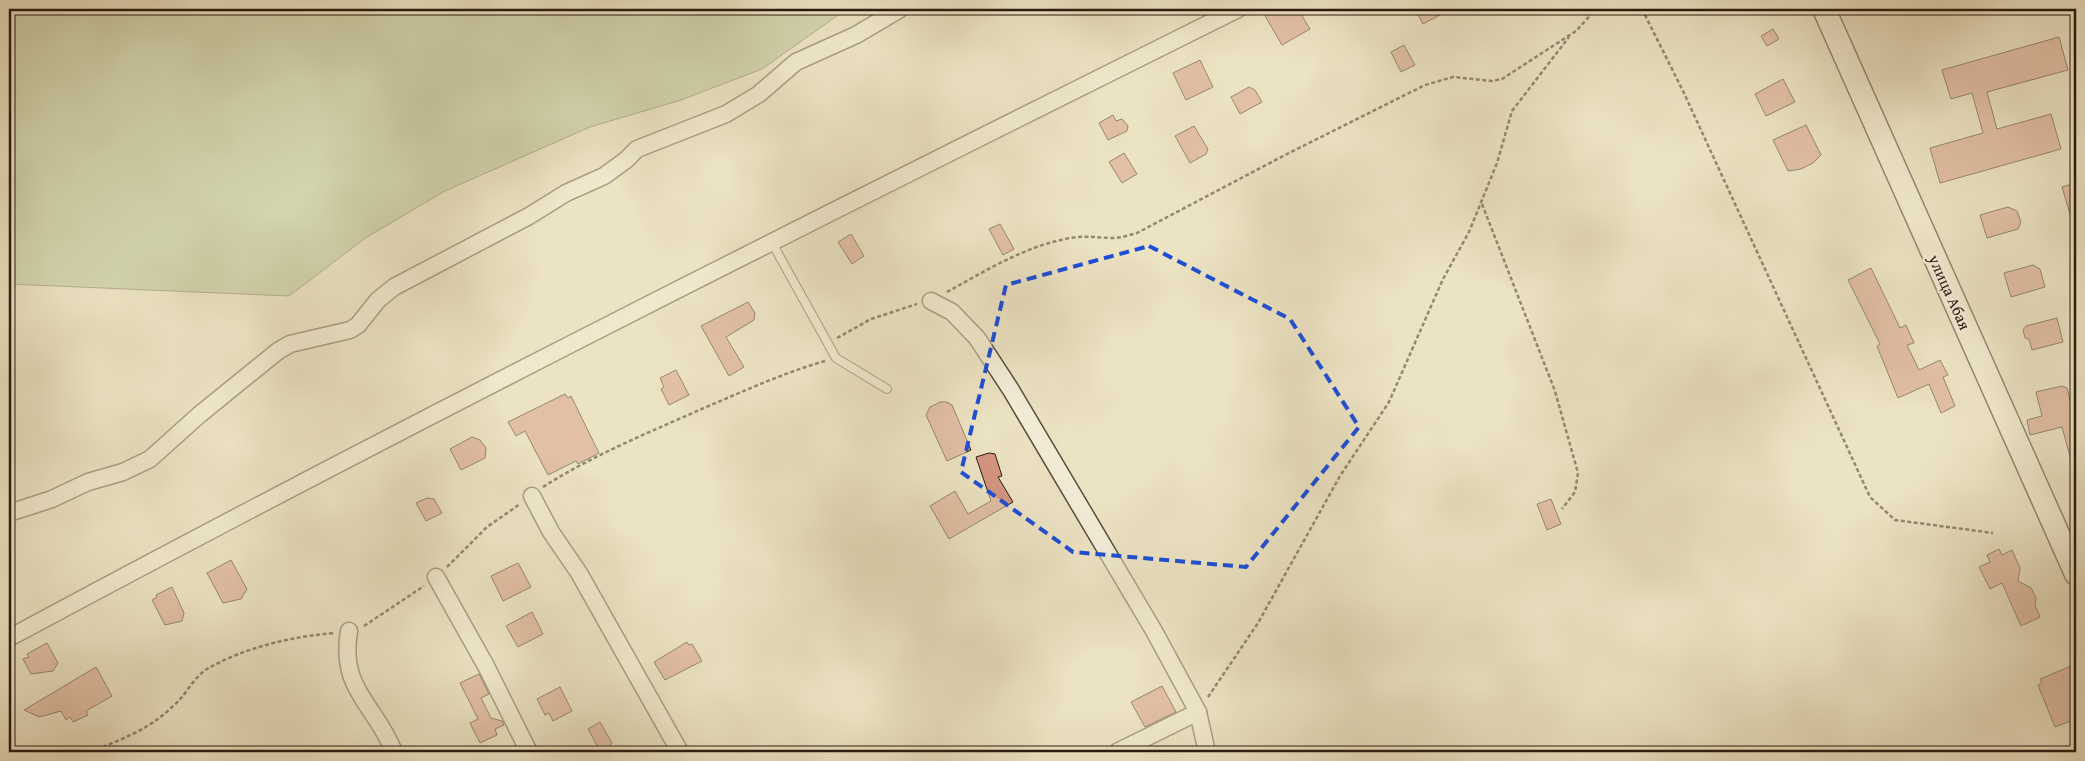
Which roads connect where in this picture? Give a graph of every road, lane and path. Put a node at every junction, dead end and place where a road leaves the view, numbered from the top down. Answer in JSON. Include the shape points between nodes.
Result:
{"nodes":[{"id":1,"x":900,"y":9,"type":"edge"},
{"id":2,"x":1238,"y":9,"type":"edge"},
{"id":3,"x":1596,"y":9,"type":"edge"},
{"id":4,"x":1642,"y":9,"type":"edge"},
{"id":5,"x":1824,"y":9,"type":"edge"},
{"id":6,"x":1570,"y":35,"type":"junction"},
{"id":7,"x":1481,"y":202,"type":"junction"},
{"id":8,"x":771,"y":241,"type":"junction"},
{"id":9,"x":931,"y":301,"type":"junction"},
{"id":10,"x":829,"y":342,"type":"junction"},
{"id":11,"x":836,"y":358,"type":"junction"},
{"id":12,"x":887,"y":389,"type":"dead end"},
{"id":13,"x":532,"y":496,"type":"junction"},
{"id":14,"x":1562,"y":509,"type":"dead end"},
{"id":15,"x":9,"y":513,"type":"edge"},
{"id":16,"x":1993,"y":533,"type":"dead end"},
{"id":17,"x":2076,"y":574,"type":"edge"},
{"id":18,"x":436,"y":577,"type":"junction"},
{"id":19,"x":349,"y":631,"type":"junction"},
{"id":20,"x":9,"y":638,"type":"edge"},
{"id":21,"x":1198,"y":712,"type":"junction"},
{"id":22,"x":91,"y":752,"type":"edge"},
{"id":23,"x":394,"y":752,"type":"edge"},
{"id":24,"x":529,"y":752,"type":"edge"},
{"id":25,"x":680,"y":752,"type":"edge"},
{"id":26,"x":1117,"y":752,"type":"edge"},
{"id":27,"x":1207,"y":752,"type":"edge"}],
"edges":[{"from":1,"to":15,"type":"street","via":[[856,35],[796,62],[759,94],[726,114],[637,149],[604,176],[566,193],[529,216],[394,286],[350,330],[290,344],[199,415],[150,459]]},
{"from":2,"to":8,"type":"street"},
{"from":3,"to":6,"type":"path"},
{"from":4,"to":16,"type":"path","via":[[1870,496],[1894,520]]},
{"from":5,"to":17,"type":"main road","name":"улица Абая"},
{"from":6,"to":7,"type":"path","via":[[1512,111],[1497,163]]},
{"from":6,"to":9,"type":"path","via":[[1502,79],[1453,77],[1426,86],[1285,155],[1136,234],[1114,238],[1071,238],[1045,245],[996,265]]},
{"from":7,"to":14,"type":"path","via":[[1555,391],[1578,473],[1575,492]]},
{"from":7,"to":21,"type":"path","via":[[1388,402],[1340,476],[1258,624]]},
{"from":8,"to":10,"type":"lane"},
{"from":8,"to":20,"type":"street","via":[[226,521]]},
{"from":9,"to":10,"type":"path","via":[[871,319]]},
{"from":9,"to":21,"type":"street","via":[[952,312],[977,338],[1154,631]]},
{"from":10,"to":11,"type":"lane"},
{"from":11,"to":12,"type":"lane"},
{"from":11,"to":13,"type":"path","via":[[800,368],[670,423],[570,471]]},
{"from":13,"to":18,"type":"path","via":[[487,527]]},
{"from":13,"to":25,"type":"street"},
{"from":18,"to":19,"type":"path","via":[[360,629]]},
{"from":18,"to":24,"type":"street"},
{"from":19,"to":22,"type":"path","via":[[314,634],[280,642],[241,654],[206,670],[159,718]]},
{"from":19,"to":23,"type":"street","via":[[346,648],[349,671],[359,696]]},
{"from":21,"to":26,"type":"street"},
{"from":21,"to":27,"type":"street"}]}
